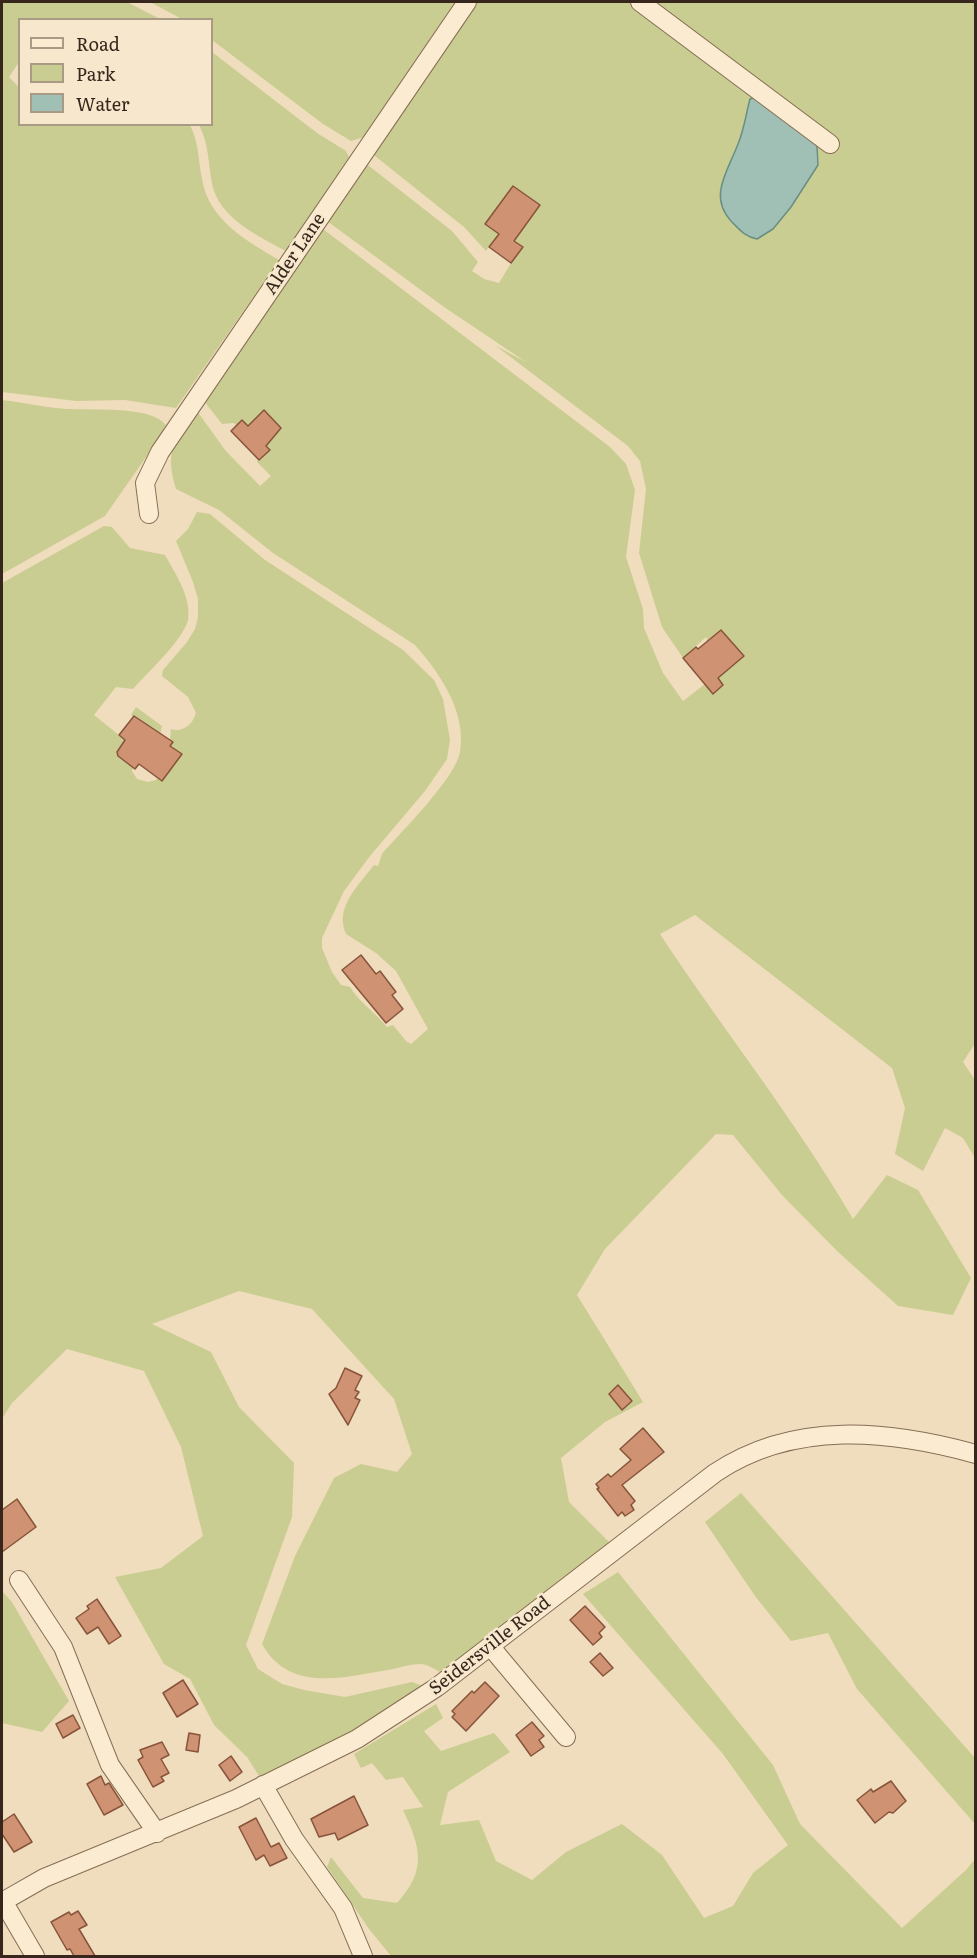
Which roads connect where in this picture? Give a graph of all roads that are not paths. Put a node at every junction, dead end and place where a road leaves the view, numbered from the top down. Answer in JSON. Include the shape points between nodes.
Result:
{"nodes":[{"id":1,"x":467,"y":2,"type":"edge"},
{"id":2,"x":640,"y":2,"type":"edge"},
{"id":3,"x":830,"y":144,"type":"dead end"},
{"id":4,"x":148,"y":514,"type":"dead end"},
{"id":5,"x":975,"y":1454,"type":"edge"},
{"id":6,"x":19,"y":1580,"type":"dead end"},
{"id":7,"x":490,"y":1646,"type":"junction"},
{"id":8,"x":566,"y":1737,"type":"dead end"},
{"id":9,"x":263,"y":1785,"type":"junction"},
{"id":10,"x":157,"y":1833,"type":"junction"},
{"id":11,"x":2,"y":1901,"type":"edge"},
{"id":12,"x":35,"y":1956,"type":"edge"},
{"id":13,"x":363,"y":1956,"type":"edge"}],
"edges":[{"from":1,"to":4,"type":"street","name":"Alder Lane","via":[[160,452],[145,483]]},
{"from":2,"to":3,"type":"street"},
{"from":5,"to":7,"type":"street","name":"Seidersville Road","via":[[916,1439],[860,1433],[785,1441],[756,1450],[715,1473]]},
{"from":6,"to":10,"type":"street","via":[[63,1647],[110,1765]]},
{"from":7,"to":8,"type":"street"},
{"from":7,"to":9,"type":"street","name":"Seidersville Road","via":[[407,1709],[357,1739]]},
{"from":9,"to":10,"type":"street","name":"Seidersville Road"},
{"from":9,"to":13,"type":"street","via":[[294,1839],[343,1908]]},
{"from":10,"to":11,"type":"street","name":"Seidersville Road","via":[[75,1863]]},
{"from":11,"to":12,"type":"street"}]}
